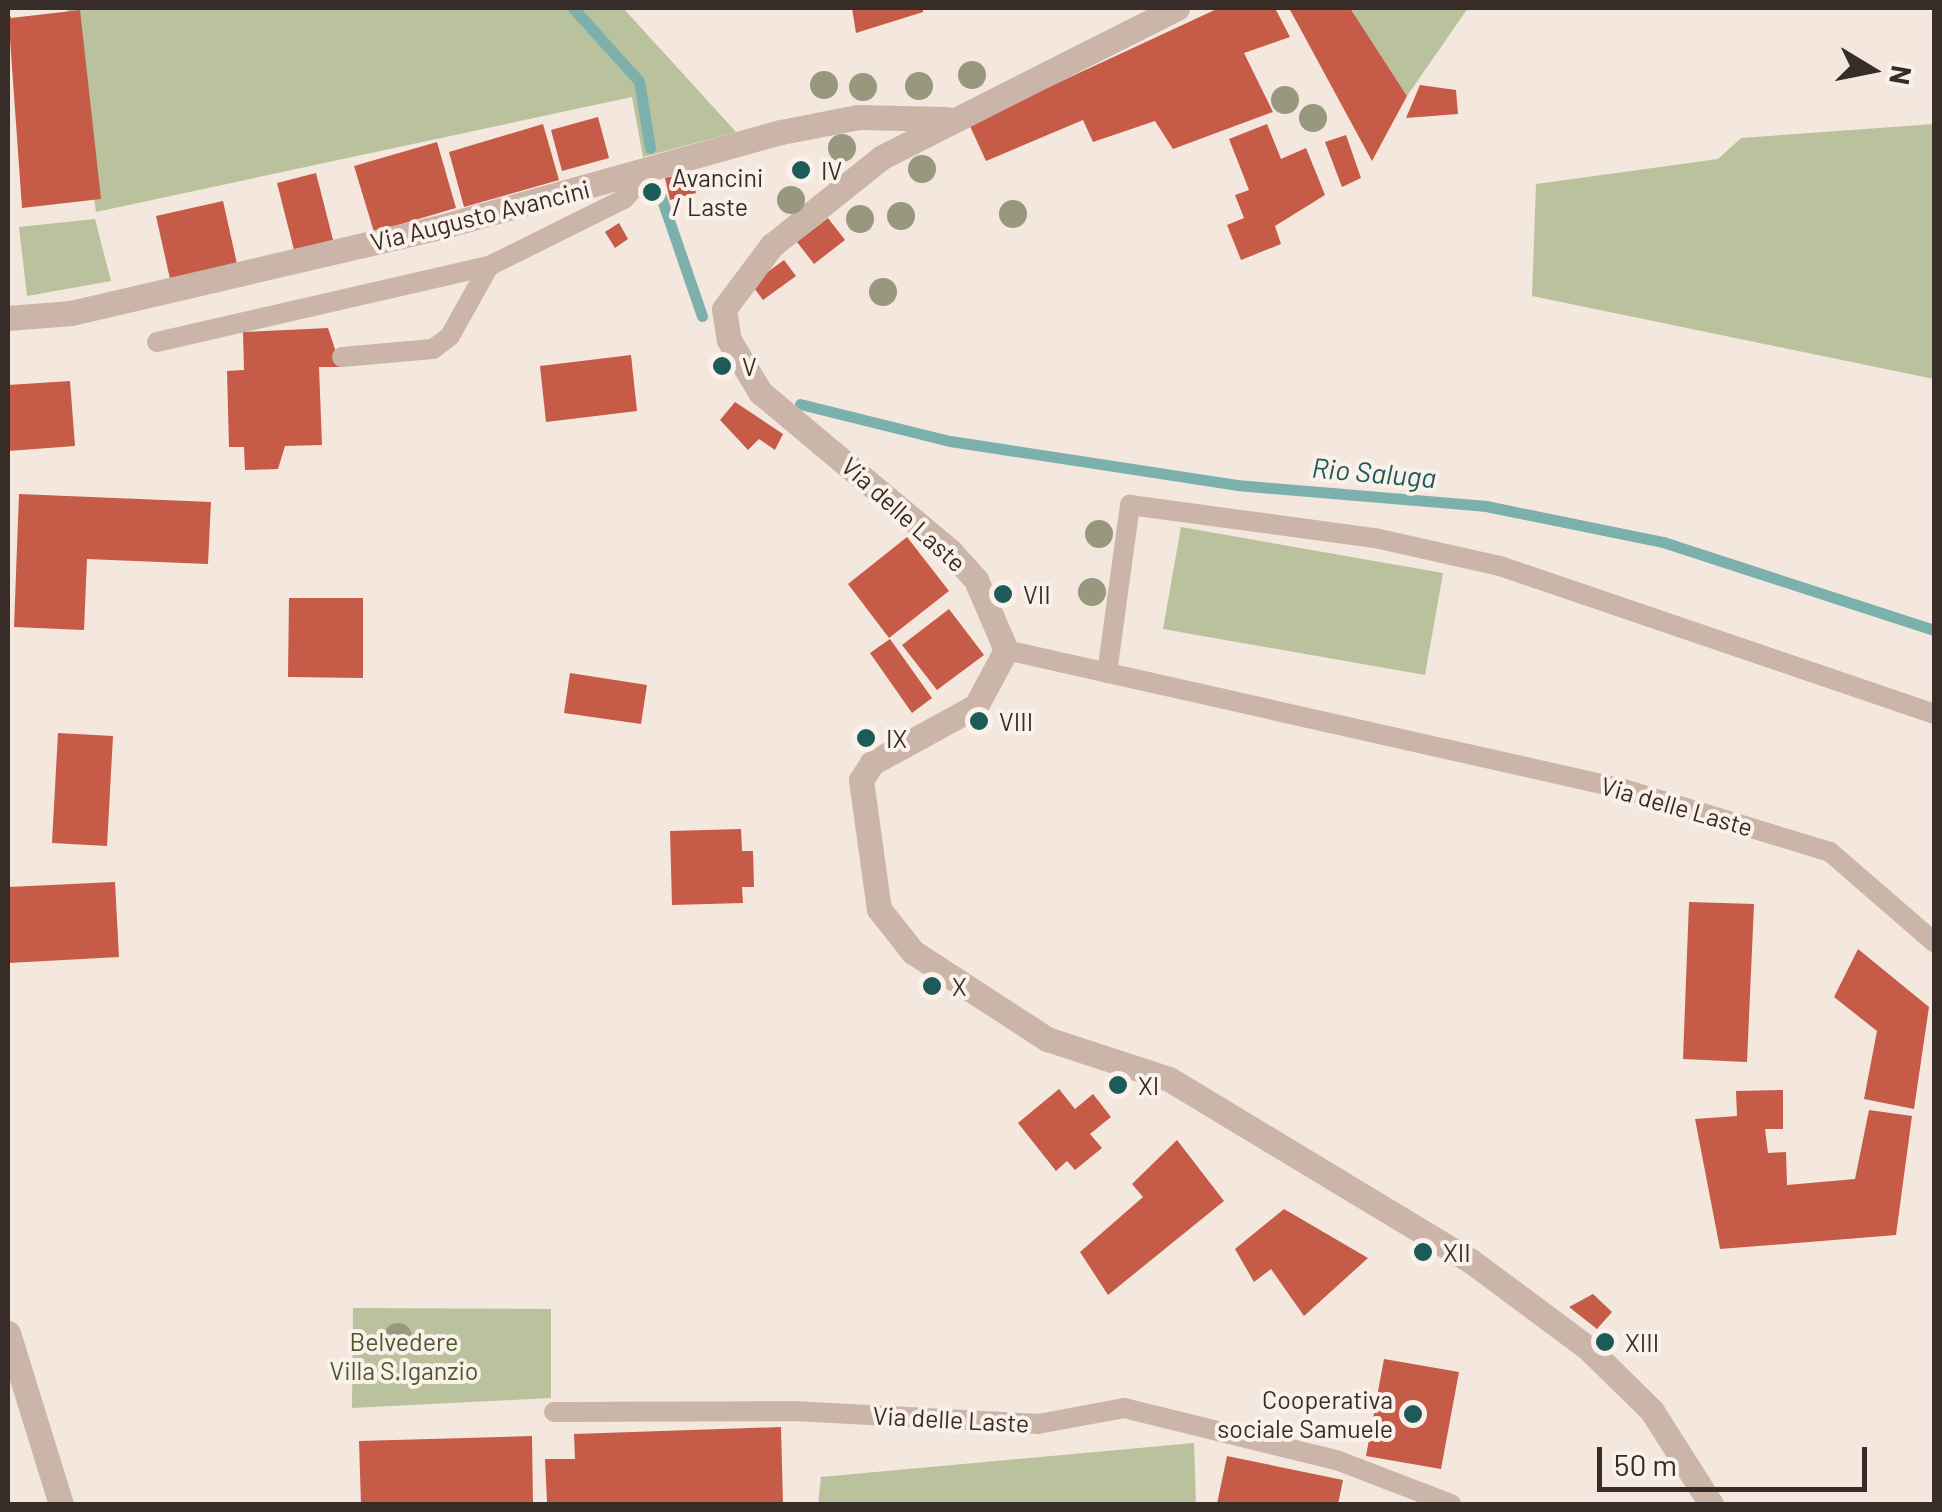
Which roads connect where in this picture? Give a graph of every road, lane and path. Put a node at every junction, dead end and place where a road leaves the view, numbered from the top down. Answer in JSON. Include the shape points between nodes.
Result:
{"nodes":[{"id":1,"x":1177,"y":8,"type":"edge"},
{"id":2,"x":952,"y":120,"type":"junction"},
{"id":3,"x":649,"y":171,"type":"junction"},
{"id":4,"x":490,"y":266,"type":"junction"},
{"id":5,"x":8,"y":318,"type":"edge"},
{"id":6,"x":156,"y":342,"type":"dead end"},
{"id":7,"x":342,"y":357,"type":"dead end"},
{"id":8,"x":1006,"y":650,"type":"junction"},
{"id":9,"x":1100,"y":672,"type":"junction"},
{"id":10,"x":1934,"y":714,"type":"edge"},
{"id":11,"x":1934,"y":942,"type":"edge"},
{"id":12,"x":8,"y":1333,"type":"edge"},
{"id":13,"x":554,"y":1412,"type":"dead end"},
{"id":14,"x":61,"y":1504,"type":"edge"},
{"id":15,"x":1450,"y":1504,"type":"edge"},
{"id":16,"x":1711,"y":1504,"type":"edge"}],
"edges":[{"from":1,"to":2,"type":"street","name":"Via delle Laste"},
{"from":2,"to":3,"type":"street","name":"Via Augusto Avancini","via":[[858,117]]},
{"from":2,"to":8,"type":"street","name":"Via delle Laste","via":[[882,156],[772,245],[732,291],[724,322],[760,392],[890,495],[976,580]]},
{"from":3,"to":4,"type":"lane","via":[[624,199]]},
{"from":3,"to":5,"type":"street","name":"Via Augusto Avancini","via":[[71,313]]},
{"from":4,"to":6,"type":"lane"},
{"from":4,"to":7,"type":"lane","via":[[450,336],[432,350]]},
{"from":8,"to":9,"type":"lane","name":"Via delle Laste"},
{"from":8,"to":16,"type":"street","via":[[976,706],[872,763],[861,780],[867,855],[893,932],[1047,1039],[1170,1079],[1471,1261],[1588,1349],[1652,1411]]},
{"from":9,"to":10,"type":"lane","via":[[1130,505],[1375,538],[1500,566]]},
{"from":9,"to":11,"type":"lane","name":"Via delle Laste","via":[[1624,788],[1830,852]]},
{"from":12,"to":14,"type":"street"},
{"from":13,"to":15,"type":"lane","name":"Via delle Laste","via":[[793,1411],[1038,1424],[1124,1408],[1338,1460]]}]}
